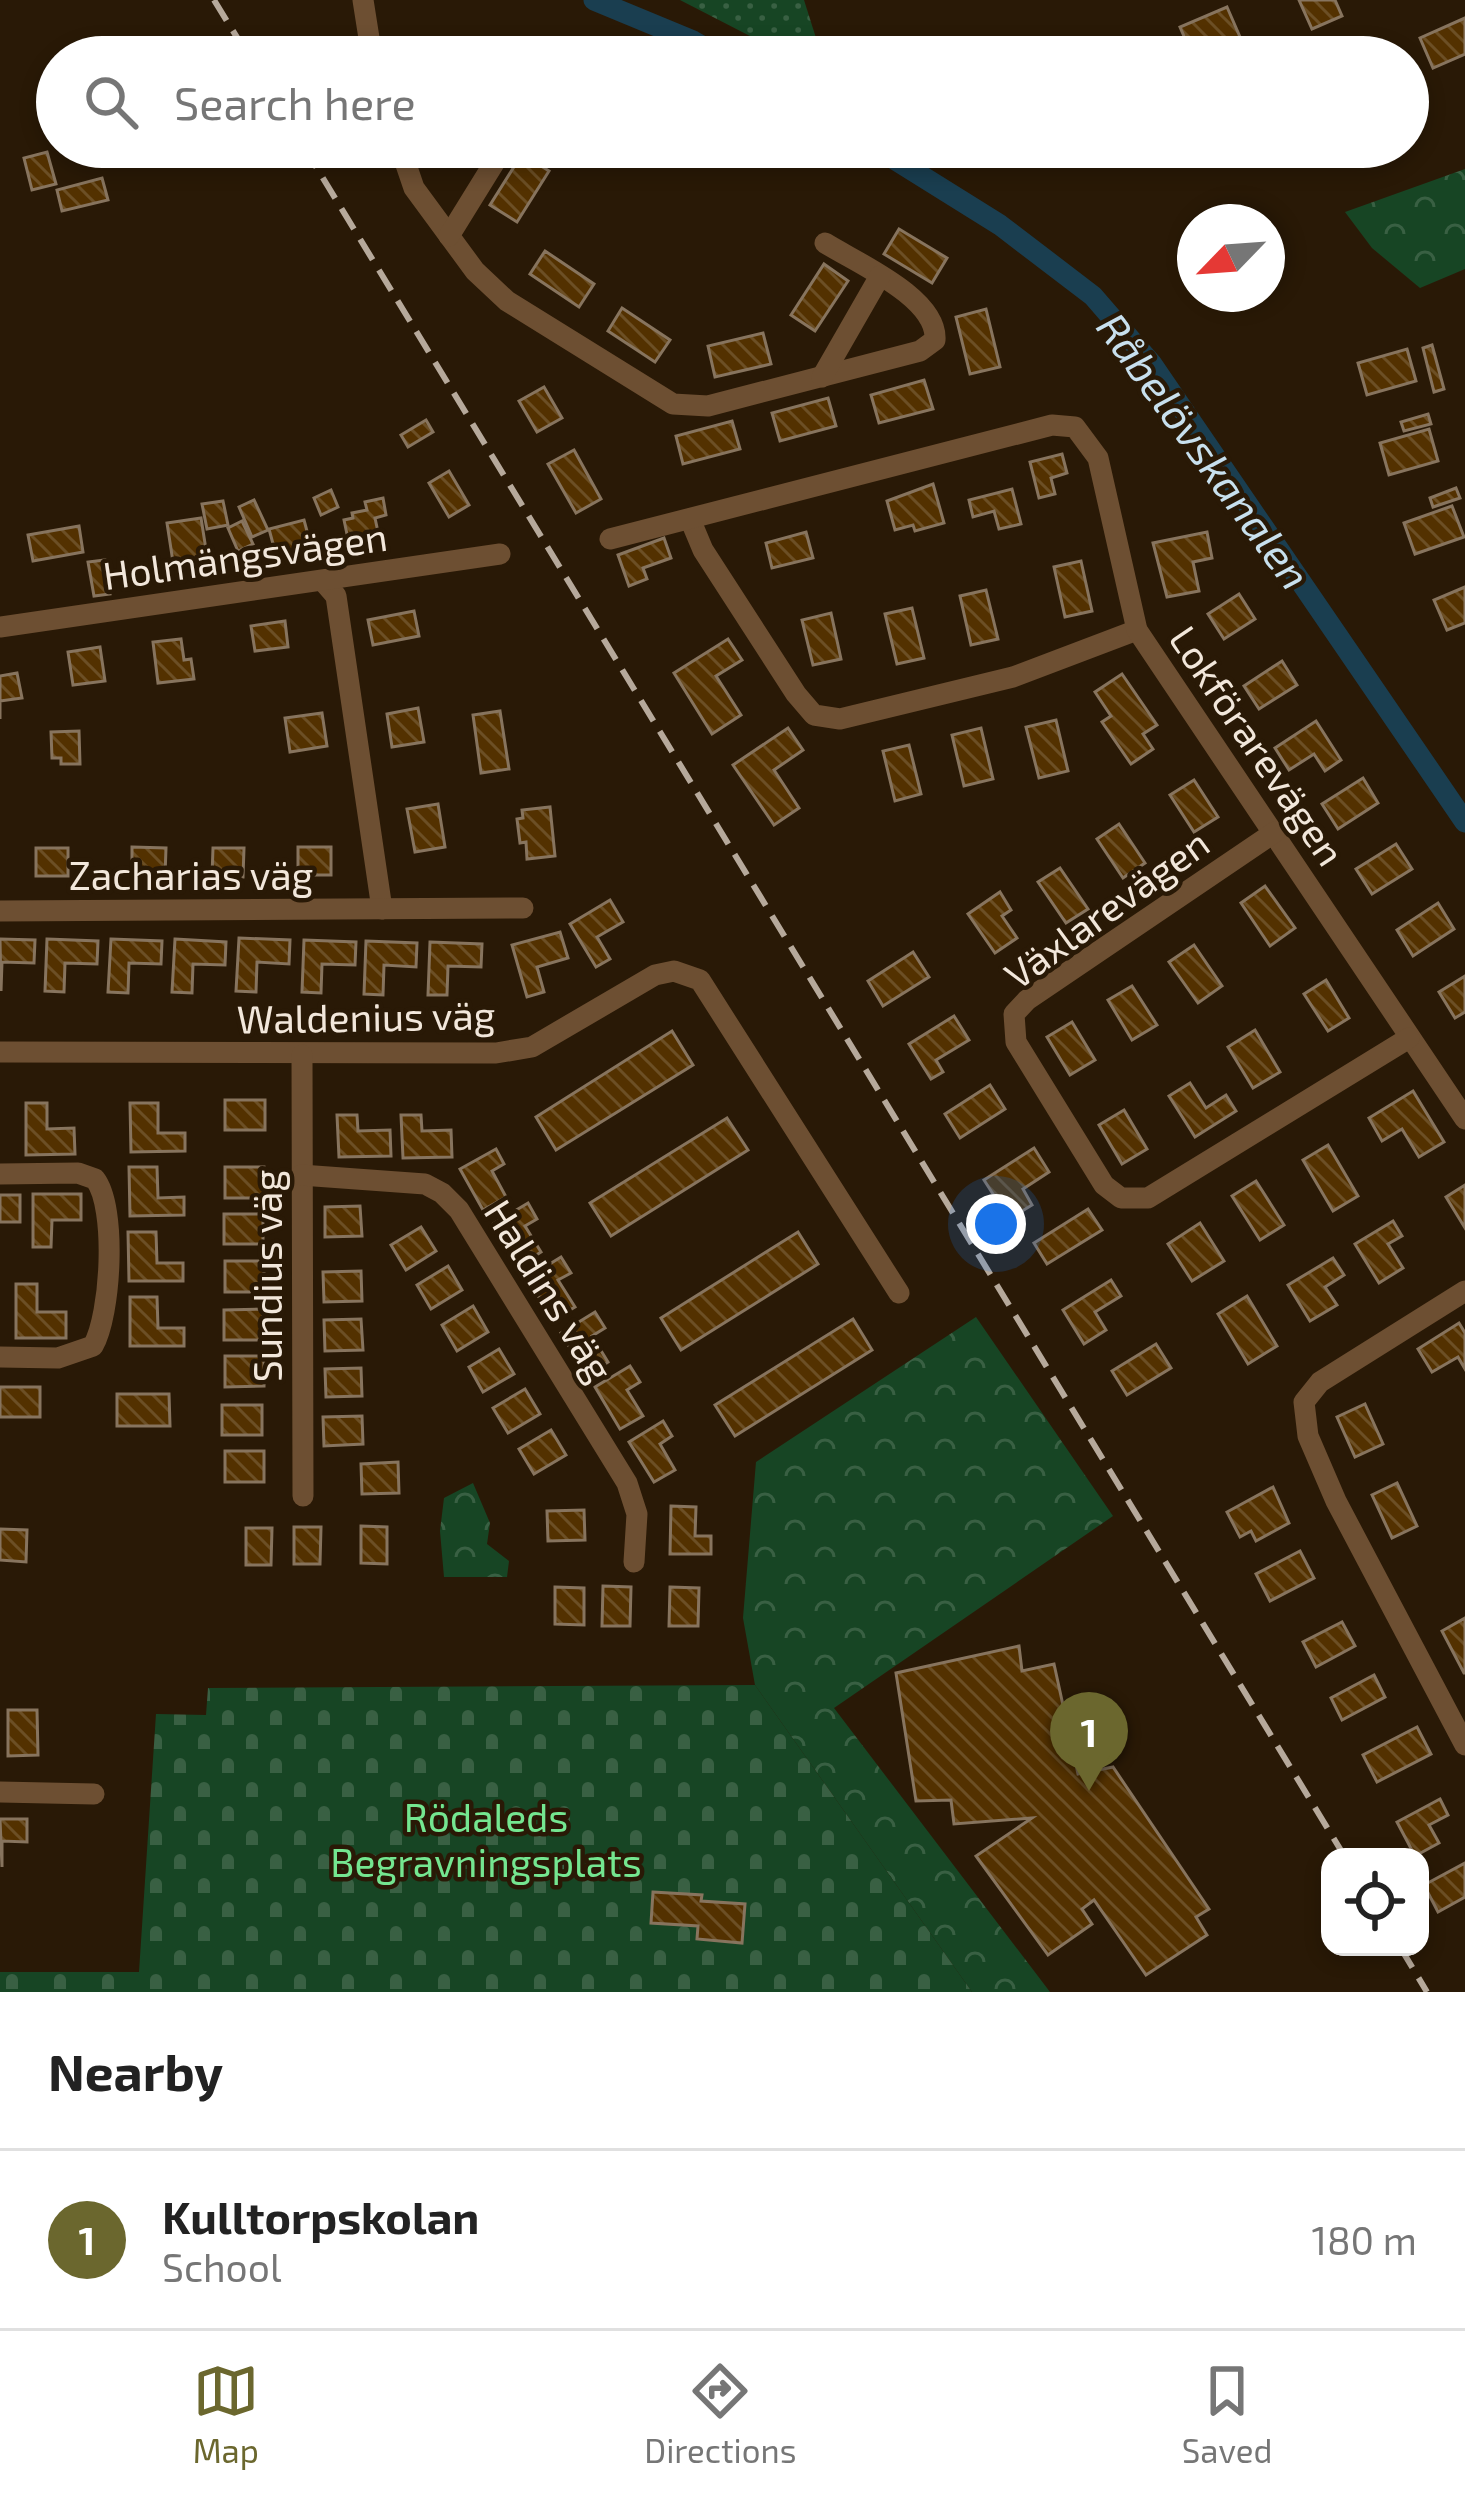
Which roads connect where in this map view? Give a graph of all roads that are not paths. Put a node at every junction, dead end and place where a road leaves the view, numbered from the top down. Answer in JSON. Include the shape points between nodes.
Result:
{"nodes":[{"id":1,"x":363,"y":0,"type":"edge"},
{"id":2,"x":369,"y":36,"type":"edge"},
{"id":3,"x":407,"y":168,"type":"edge"},
{"id":4,"x":491,"y":168,"type":"edge"},
{"id":5,"x":449,"y":236,"type":"junction"},
{"id":6,"x":825,"y":243,"type":"dead end"},
{"id":7,"x":880,"y":276,"type":"junction"},
{"id":8,"x":823,"y":376,"type":"junction"},
{"id":9,"x":690,"y":519,"type":"junction"},
{"id":10,"x":610,"y":539,"type":"dead end"},
{"id":11,"x":500,"y":554,"type":"dead end"},
{"id":12,"x":323,"y":581,"type":"junction"},
{"id":13,"x":0,"y":627,"type":"edge"},
{"id":14,"x":1137,"y":630,"type":"junction"},
{"id":15,"x":1275,"y":832,"type":"junction"},
{"id":16,"x":523,"y":908,"type":"dead end"},
{"id":17,"x":382,"y":909,"type":"junction"},
{"id":18,"x":0,"y":911,"type":"edge"},
{"id":19,"x":1409,"y":1038,"type":"junction"},
{"id":20,"x":0,"y":1052,"type":"edge"},
{"id":21,"x":302,"y":1055,"type":"junction"},
{"id":22,"x":1465,"y":1119,"type":"edge"},
{"id":23,"x":0,"y":1174,"type":"edge"},
{"id":24,"x":301,"y":1175,"type":"junction"},
{"id":25,"x":1465,"y":1291,"type":"edge"},
{"id":26,"x":899,"y":1293,"type":"dead end"},
{"id":27,"x":0,"y":1358,"type":"edge"},
{"id":28,"x":303,"y":1496,"type":"dead end"},
{"id":29,"x":634,"y":1562,"type":"dead end"},
{"id":30,"x":1465,"y":1745,"type":"edge"},
{"id":31,"x":0,"y":1792,"type":"edge"},
{"id":32,"x":94,"y":1794,"type":"dead end"}],
"edges":[{"from":1,"to":2,"type":"street"},
{"from":3,"to":5,"type":"street"},
{"from":4,"to":5,"type":"street"},
{"from":5,"to":8,"type":"street","via":[[507,301],[673,404],[708,406]]},
{"from":6,"to":7,"type":"street"},
{"from":7,"to":8,"type":"street"},
{"from":7,"to":8,"type":"street","via":[[925,307],[935,340]]},
{"from":9,"to":10,"type":"street","name":"Lokförarevägen"},
{"from":9,"to":14,"type":"street","via":[[814,715],[840,719],[1013,677]]},
{"from":9,"to":14,"type":"street","name":"Lokförarevägen","via":[[1052,424],[1075,427],[1097,458]]},
{"from":11,"to":12,"type":"street","name":"Holmängsvägen"},
{"from":12,"to":13,"type":"street","name":"Holmängsvägen"},
{"from":12,"to":17,"type":"street","via":[[336,596]]},
{"from":14,"to":15,"type":"street","name":"Lokförarevägen"},
{"from":15,"to":19,"type":"street","name":"Lokförarevägen"},
{"from":15,"to":19,"type":"street","name":"Växlarevägen","via":[[1014,1015],[1016,1042],[1104,1185],[1121,1198],[1148,1198]]},
{"from":16,"to":17,"type":"street","name":"Zacharias väg"},
{"from":17,"to":18,"type":"street","name":"Zacharias väg"},
{"from":19,"to":22,"type":"street","name":"Lokförarevägen"},
{"from":20,"to":21,"type":"street","name":"Waldenius väg"},
{"from":21,"to":24,"type":"street","name":"Sundius väg"},
{"from":21,"to":26,"type":"street","name":"Waldenius väg","via":[[532,1047],[655,975],[674,970],[700,980]]},
{"from":23,"to":27,"type":"street","via":[[78,1173],[95,1179],[108,1202],[106,1309],[93,1346],[58,1358]]},
{"from":24,"to":28,"type":"street","name":"Sundius väg"},
{"from":24,"to":29,"type":"street","name":"Haldins väg","via":[[425,1184],[459,1210],[627,1483],[638,1514]]},
{"from":25,"to":30,"type":"street","via":[[1320,1382],[1304,1402],[1308,1436],[1336,1501]]},
{"from":31,"to":32,"type":"street"}]}
